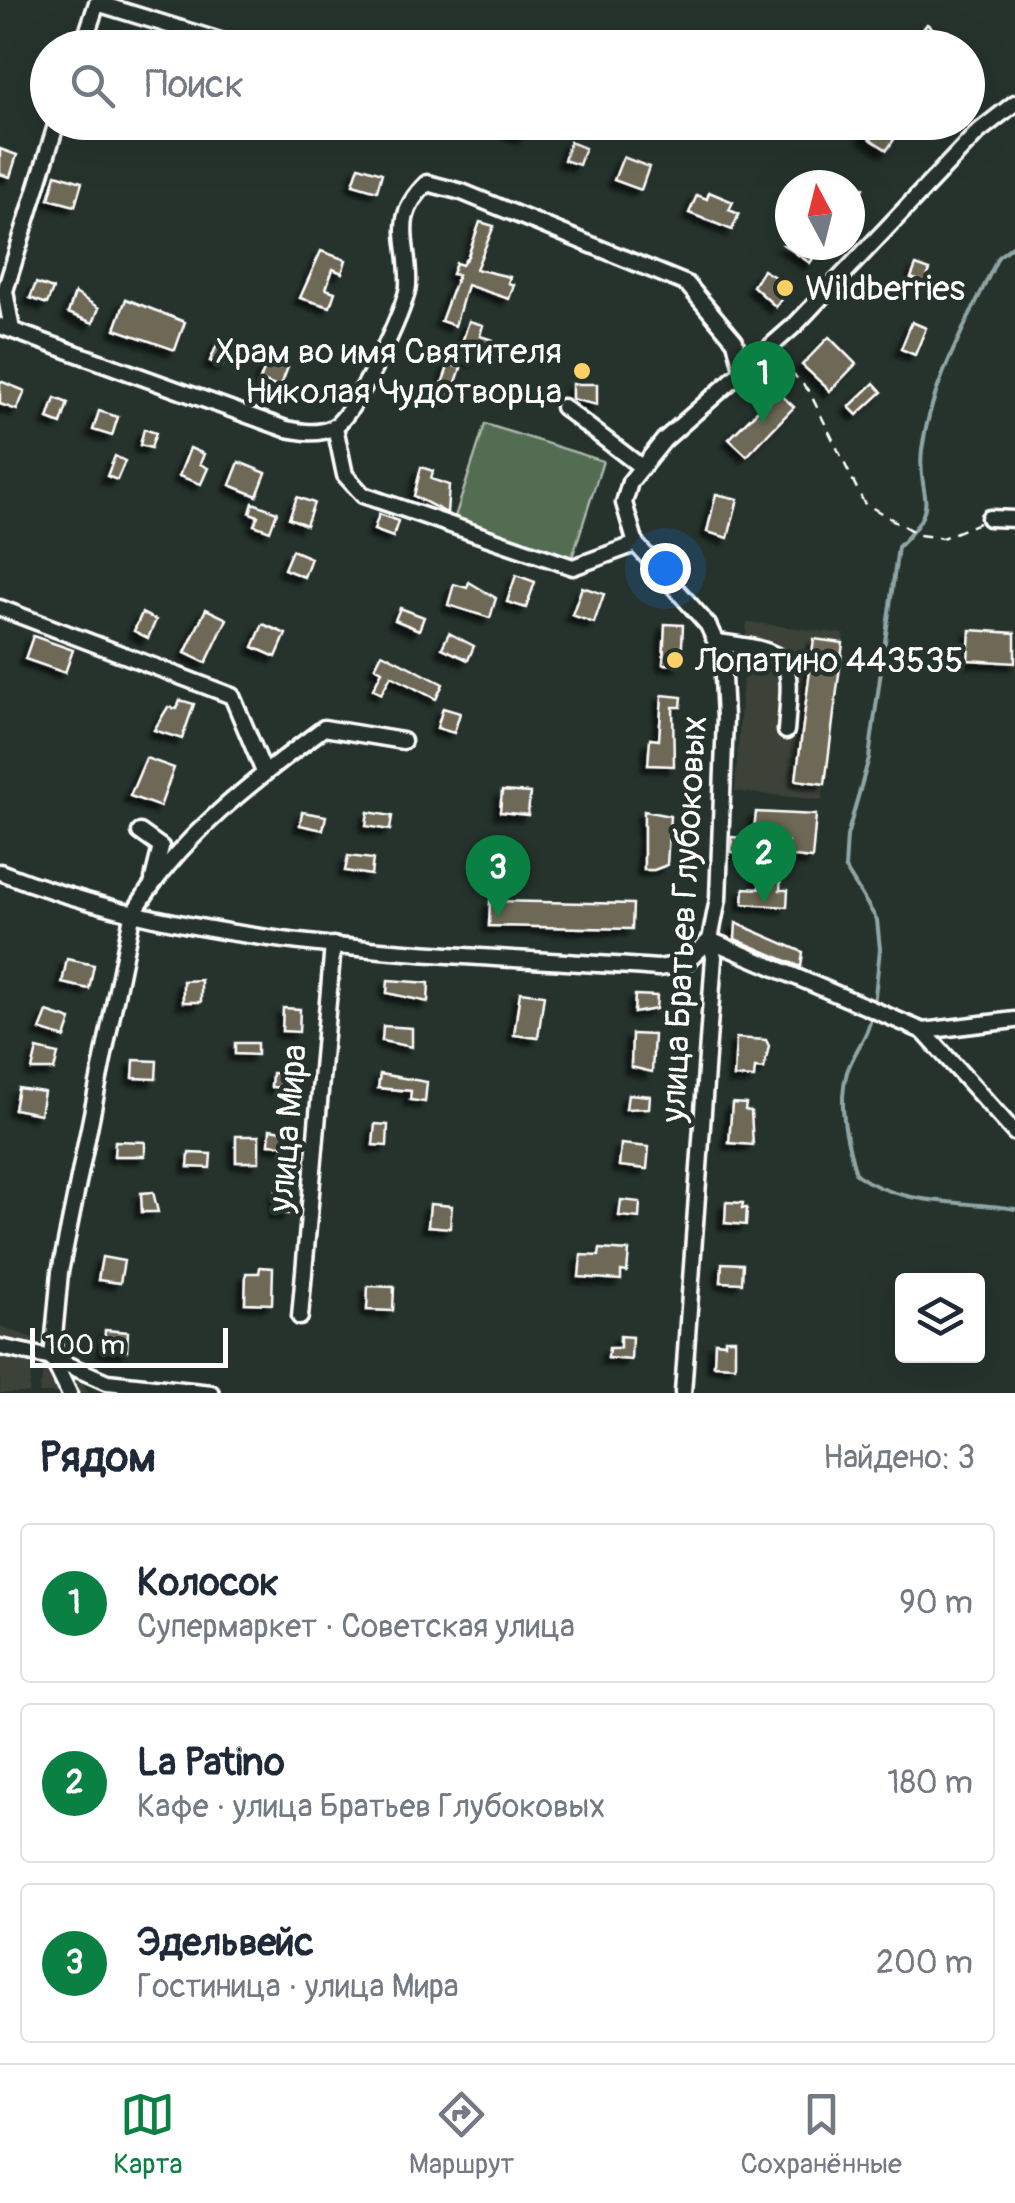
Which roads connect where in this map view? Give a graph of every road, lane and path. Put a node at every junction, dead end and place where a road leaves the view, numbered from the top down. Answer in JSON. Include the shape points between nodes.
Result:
{"nodes":[{"id":1,"x":88,"y":30,"type":"edge"},
{"id":2,"x":184,"y":30,"type":"edge"},
{"id":3,"x":1015,"y":103,"type":"edge"},
{"id":4,"x":985,"y":127,"type":"edge"},
{"id":5,"x":52,"y":140,"type":"edge"},
{"id":6,"x":970,"y":140,"type":"edge"},
{"id":7,"x":6,"y":328,"type":"edge"},
{"id":8,"x":768,"y":347,"type":"junction"},
{"id":9,"x":742,"y":370,"type":"junction"},
{"id":10,"x":563,"y":408,"type":"dead end"},
{"id":11,"x":335,"y":428,"type":"junction"},
{"id":12,"x":640,"y":466,"type":"junction"},
{"id":13,"x":989,"y":518,"type":"joint"},
{"id":14,"x":1015,"y":518,"type":"edge"},
{"id":15,"x":636,"y":544,"type":"junction"},
{"id":16,"x":0,"y":608,"type":"edge"},
{"id":17,"x":717,"y":642,"type":"junction"},
{"id":18,"x":786,"y":732,"type":"dead end"},
{"id":19,"x":403,"y":742,"type":"dead end"},
{"id":20,"x":264,"y":772,"type":"junction"},
{"id":21,"x":140,"y":832,"type":"dead end"},
{"id":22,"x":0,"y":872,"type":"edge"},
{"id":23,"x":153,"y":879,"type":"junction"},
{"id":24,"x":132,"y":916,"type":"junction"},
{"id":25,"x":710,"y":940,"type":"junction"},
{"id":26,"x":333,"y":945,"type":"junction"},
{"id":27,"x":1015,"y":1020,"type":"edge"},
{"id":28,"x":923,"y":1031,"type":"junction"},
{"id":29,"x":1015,"y":1133,"type":"edge"},
{"id":30,"x":300,"y":1316,"type":"dead end"},
{"id":31,"x":0,"y":1347,"type":"edge"},
{"id":32,"x":52,"y":1358,"type":"junction"},
{"id":33,"x":70,"y":1393,"type":"edge"},
{"id":34,"x":211,"y":1393,"type":"edge"},
{"id":35,"x":684,"y":1393,"type":"edge"}],
"edges":[{"from":1,"to":2,"type":"street","via":[[96,3]]},
{"from":3,"to":4,"type":"street"},
{"from":5,"to":7,"type":"street","via":[[5,292]]},
{"from":6,"to":8,"type":"street"},
{"from":7,"to":11,"type":"street","via":[[286,430]]},
{"from":8,"to":9,"type":"street"},
{"from":8,"to":13,"type":"path","via":[[809,391],[864,503],[919,535],[942,538]]},
{"from":9,"to":11,"type":"street","via":[[734,341],[686,284],[427,183],[411,199],[401,235],[408,287],[352,410]]},
{"from":9,"to":12,"type":"street"},
{"from":10,"to":12,"type":"street"},
{"from":11,"to":15,"type":"street","via":[[345,476],[363,495],[573,567]]},
{"from":12,"to":15,"type":"street","via":[[624,503]]},
{"from":13,"to":14,"type":"street"},
{"from":15,"to":17,"type":"street","name":"улица Братьев Глубоковых"},
{"from":16,"to":20,"type":"street","via":[[232,696]]},
{"from":17,"to":18,"type":"street","via":[[765,648],[786,664]]},
{"from":17,"to":25,"type":"street","name":"улица Братьев Глубоковых","via":[[725,718],[718,899]]},
{"from":19,"to":20,"type":"street","via":[[324,728]]},
{"from":20,"to":23,"type":"street"},
{"from":21,"to":23,"type":"street","via":[[160,847]]},
{"from":22,"to":24,"type":"street"},
{"from":23,"to":24,"type":"street"},
{"from":24,"to":26,"type":"street"},
{"from":24,"to":32,"type":"street","via":[[60,1272]]},
{"from":25,"to":26,"type":"street","via":[[684,964],[658,968]]},
{"from":25,"to":28,"type":"street"},
{"from":25,"to":35,"type":"street","name":"улица Братьев Глубоковых"},
{"from":26,"to":30,"type":"street","name":"улица Мира"},
{"from":27,"to":28,"type":"street"},
{"from":28,"to":29,"type":"street"},
{"from":31,"to":32,"type":"street"},
{"from":32,"to":33,"type":"street"},
{"from":32,"to":34,"type":"street","via":[[107,1382]]}]}
